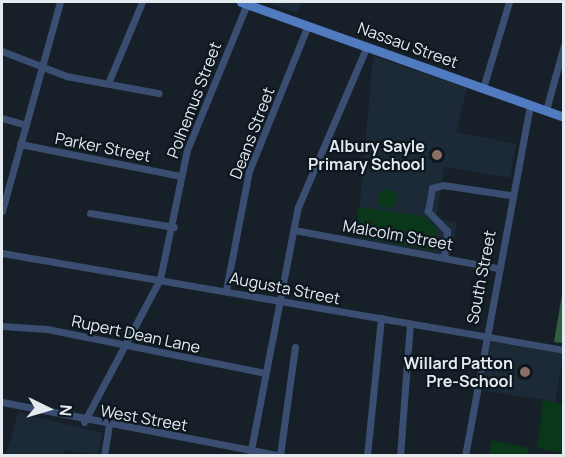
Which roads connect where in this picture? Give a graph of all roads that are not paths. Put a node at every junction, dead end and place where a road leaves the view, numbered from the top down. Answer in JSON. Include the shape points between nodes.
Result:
{"nodes":[{"id":1,"x":58,"y":2,"type":"edge"},
{"id":2,"x":142,"y":2,"type":"edge"},
{"id":3,"x":509,"y":2,"type":"edge"},
{"id":4,"x":244,"y":3,"type":"edge"},
{"id":5,"x":308,"y":25,"type":"junction"},
{"id":6,"x":564,"y":45,"type":"edge"},
{"id":7,"x":367,"y":46,"type":"junction"},
{"id":8,"x":2,"y":51,"type":"edge"},
{"id":9,"x":42,"y":67,"type":"junction"},
{"id":10,"x":109,"y":81,"type":"junction"},
{"id":11,"x":483,"y":88,"type":"junction"},
{"id":12,"x":158,"y":93,"type":"dead end"},
{"id":13,"x":530,"y":105,"type":"junction"},
{"id":14,"x":546,"y":110,"type":"junction"},
{"id":15,"x":564,"y":117,"type":"edge"},
{"id":16,"x":2,"y":118,"type":"edge"},
{"id":17,"x":26,"y":125,"type":"junction"},
{"id":18,"x":20,"y":144,"type":"junction"},
{"id":19,"x":180,"y":176,"type":"junction"},
{"id":20,"x":5,"y":188,"type":"edge"},
{"id":21,"x":510,"y":195,"type":"junction"},
{"id":22,"x":2,"y":211,"type":"edge"},
{"id":23,"x":90,"y":213,"type":"dead end"},
{"id":24,"x":174,"y":227,"type":"junction"},
{"id":25,"x":294,"y":230,"type":"junction"},
{"id":26,"x":2,"y":253,"type":"edge"},
{"id":27,"x":444,"y":257,"type":"junction"},
{"id":28,"x":497,"y":268,"type":"junction"},
{"id":29,"x":160,"y":279,"type":"junction"},
{"id":30,"x":226,"y":290,"type":"junction"},
{"id":31,"x":280,"y":301,"type":"junction"},
{"id":32,"x":381,"y":318,"type":"junction"},
{"id":33,"x":410,"y":324,"type":"junction"},
{"id":34,"x":2,"y":326,"type":"edge"},
{"id":35,"x":484,"y":338,"type":"junction"},
{"id":36,"x":124,"y":347,"type":"junction"},
{"id":37,"x":295,"y":347,"type":"dead end"},
{"id":38,"x":564,"y":350,"type":"edge"},
{"id":39,"x":266,"y":373,"type":"junction"},
{"id":40,"x":2,"y":402,"type":"edge"},
{"id":41,"x":84,"y":422,"type":"junction"},
{"id":42,"x":109,"y":426,"type":"junction"},
{"id":43,"x":251,"y":450,"type":"junction"},
{"id":44,"x":281,"y":455,"type":"edge"},
{"id":45,"x":104,"y":456,"type":"edge"},
{"id":46,"x":367,"y":456,"type":"edge"},
{"id":47,"x":400,"y":456,"type":"edge"},
{"id":48,"x":465,"y":456,"type":"edge"}],
"edges":[{"from":1,"to":9,"type":"street"},
{"from":2,"to":10,"type":"street"},
{"from":3,"to":11,"type":"street"},
{"from":4,"to":5,"type":"main road","name":"Nassau Street"},
{"from":4,"to":19,"type":"street","name":"Polhemus Street"},
{"from":5,"to":7,"type":"main road","name":"Nassau Street"},
{"from":5,"to":30,"type":"street","name":"Deans Street","via":[[249,171]]},
{"from":6,"to":14,"type":"street"},
{"from":7,"to":11,"type":"main road","name":"Nassau Street"},
{"from":7,"to":25,"type":"street","via":[[323,159],[304,194]]},
{"from":8,"to":9,"type":"street"},
{"from":9,"to":10,"type":"street"},
{"from":9,"to":17,"type":"street"},
{"from":10,"to":12,"type":"street"},
{"from":11,"to":13,"type":"main road","name":"Nassau Street"},
{"from":13,"to":14,"type":"main road","name":"Nassau Street"},
{"from":13,"to":21,"type":"street","name":"South Street"},
{"from":14,"to":15,"type":"main road","name":"Nassau Street"},
{"from":16,"to":17,"type":"street"},
{"from":17,"to":18,"type":"street"},
{"from":18,"to":19,"type":"street","name":"Parker Street"},
{"from":18,"to":20,"type":"street"},
{"from":19,"to":24,"type":"street","name":"Polhemus Street"},
{"from":20,"to":22,"type":"street"},
{"from":21,"to":27,"type":"street","via":[[443,184],[432,188],[428,211],[447,231]]},
{"from":21,"to":28,"type":"street","name":"South Street"},
{"from":23,"to":24,"type":"street"},
{"from":24,"to":29,"type":"street","name":"Polhemus Street"},
{"from":25,"to":27,"type":"street","name":"Malcolm Street"},
{"from":25,"to":31,"type":"street"},
{"from":26,"to":29,"type":"street","name":"Augusta Street"},
{"from":27,"to":28,"type":"street","name":"Malcolm Street"},
{"from":28,"to":35,"type":"street","name":"South Street"},
{"from":29,"to":30,"type":"street","name":"Augusta Street"},
{"from":29,"to":36,"type":"street","name":"Polhemus Street"},
{"from":30,"to":31,"type":"street","name":"Augusta Street"},
{"from":31,"to":32,"type":"street","name":"Augusta Street"},
{"from":31,"to":39,"type":"street"},
{"from":32,"to":33,"type":"street","name":"Augusta Street"},
{"from":32,"to":46,"type":"street"},
{"from":33,"to":35,"type":"street","name":"Augusta Street"},
{"from":33,"to":47,"type":"street"},
{"from":34,"to":36,"type":"street","name":"Rupert Dean Lane"},
{"from":35,"to":38,"type":"street","name":"Augusta Street"},
{"from":35,"to":48,"type":"street","name":"South Street"},
{"from":36,"to":39,"type":"street","name":"Rupert Dean Lane"},
{"from":36,"to":41,"type":"street","name":"Polhemus Street"},
{"from":37,"to":44,"type":"street"},
{"from":39,"to":43,"type":"street"},
{"from":40,"to":41,"type":"street","name":"West Street"},
{"from":41,"to":42,"type":"street","name":"West Street"},
{"from":42,"to":43,"type":"street","name":"West Street"},
{"from":42,"to":45,"type":"street"},
{"from":43,"to":44,"type":"street","name":"West Street"}]}
